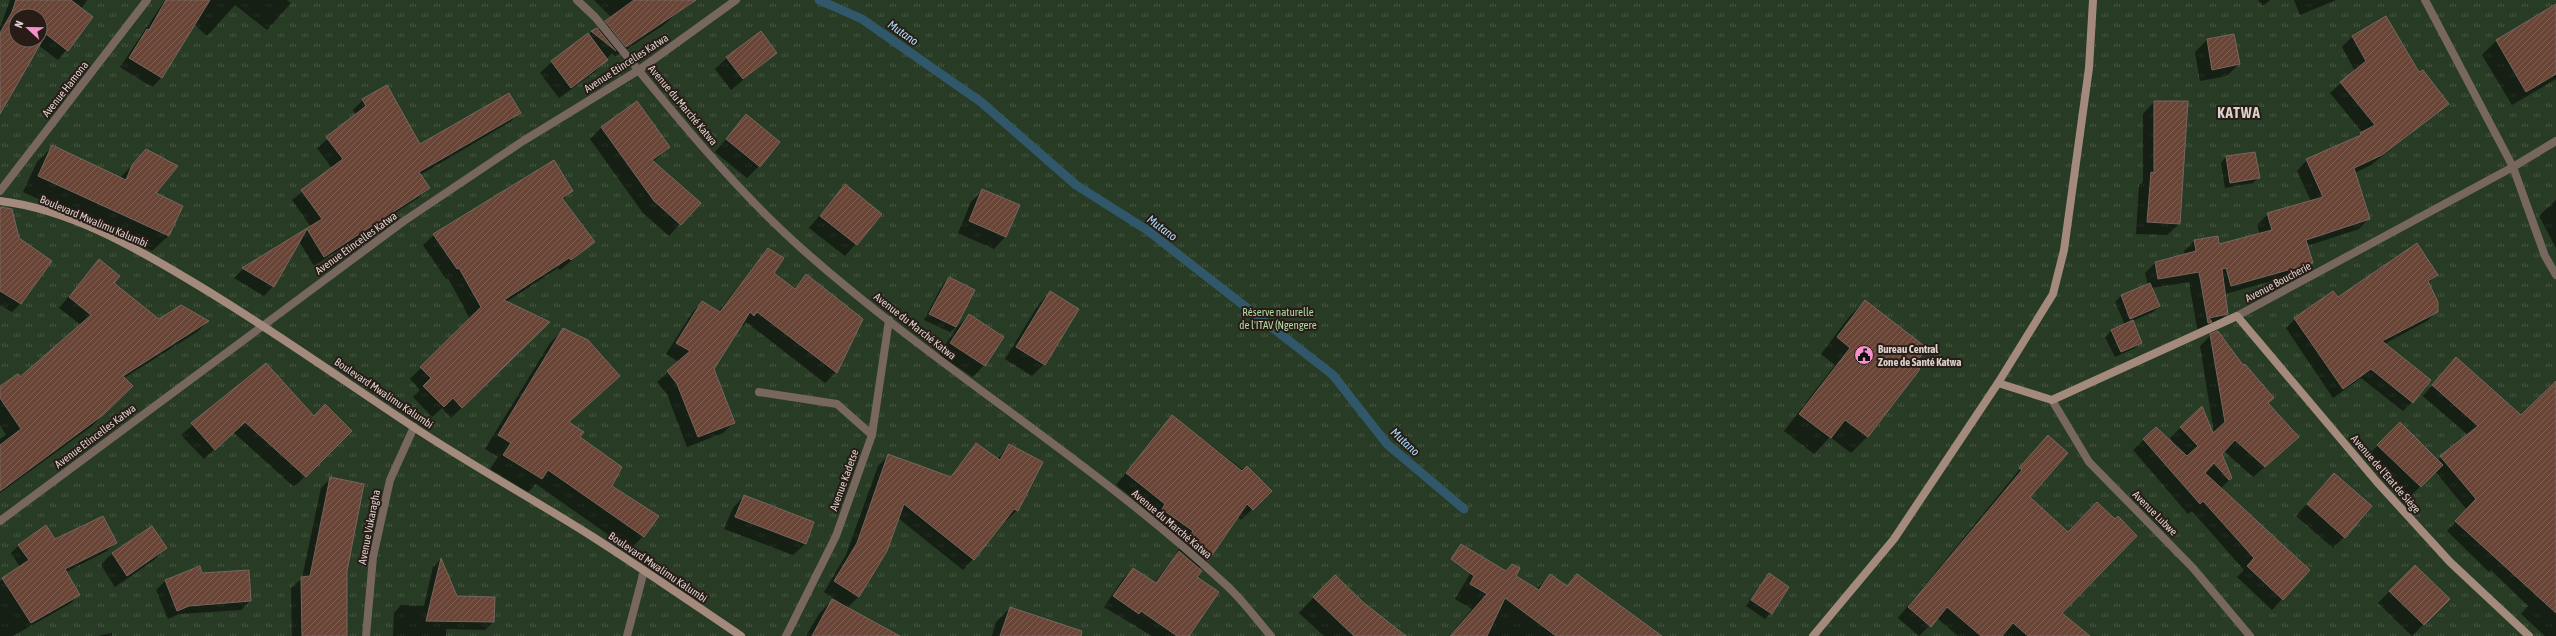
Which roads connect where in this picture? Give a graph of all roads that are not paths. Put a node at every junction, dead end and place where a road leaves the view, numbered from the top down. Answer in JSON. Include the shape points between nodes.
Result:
{"nodes":[{"id":1,"x":147,"y":0,"type":"edge"},
{"id":2,"x":577,"y":0,"type":"edge"},
{"id":3,"x":736,"y":0,"type":"edge"},
{"id":4,"x":2093,"y":0,"type":"edge"},
{"id":5,"x":2425,"y":0,"type":"edge"},
{"id":6,"x":639,"y":70,"type":"junction"},
{"id":7,"x":2556,"y":141,"type":"edge"},
{"id":8,"x":2513,"y":167,"type":"junction"},
{"id":9,"x":0,"y":191,"type":"edge"},
{"id":10,"x":0,"y":201,"type":"edge"},
{"id":11,"x":2556,"y":275,"type":"edge"},
{"id":12,"x":2237,"y":316,"type":"junction"},
{"id":13,"x":889,"y":320,"type":"junction"},
{"id":14,"x":264,"y":324,"type":"junction"},
{"id":15,"x":1998,"y":383,"type":"junction"},
{"id":16,"x":758,"y":392,"type":"dead end"},
{"id":17,"x":2052,"y":400,"type":"junction"},
{"id":18,"x":414,"y":427,"type":"junction"},
{"id":19,"x":872,"y":435,"type":"junction"},
{"id":20,"x":0,"y":521,"type":"edge"},
{"id":21,"x":644,"y":571,"type":"junction"},
{"id":22,"x":366,"y":636,"type":"edge"},
{"id":23,"x":627,"y":636,"type":"edge"},
{"id":24,"x":741,"y":636,"type":"edge"},
{"id":25,"x":786,"y":636,"type":"edge"},
{"id":26,"x":1271,"y":636,"type":"edge"},
{"id":27,"x":1813,"y":636,"type":"edge"},
{"id":28,"x":2250,"y":636,"type":"edge"},
{"id":29,"x":2529,"y":636,"type":"edge"}],
"edges":[{"from":1,"to":9,"type":"street","name":"Avenue Hamona"},
{"from":2,"to":6,"type":"street","name":"Avenue du Marché Katwa","via":[[595,17]]},
{"from":3,"to":6,"type":"street","name":"Avenue Etincelles Katwa"},
{"from":4,"to":15,"type":"street","via":[[2089,68],[2059,272],[2053,294]]},
{"from":5,"to":8,"type":"street"},
{"from":6,"to":13,"type":"street","name":"Avenue du Marché Katwa","via":[[745,196],[802,249]]},
{"from":6,"to":14,"type":"street","name":"Avenue Etincelles Katwa","via":[[523,141],[417,212]]},
{"from":7,"to":8,"type":"street","name":"Avenue Boucherie"},
{"from":8,"to":11,"type":"street","via":[[2545,256]]},
{"from":8,"to":12,"type":"street","name":"Avenue Boucherie"},
{"from":10,"to":14,"type":"street","name":"Boulevard Mwalimu Kalumbi","via":[[47,211],[131,246]]},
{"from":12,"to":17,"type":"street","name":"Avenue Boucherie"},
{"from":12,"to":29,"type":"street","name":"Avenue de l'Etat de Siège","via":[[2377,482],[2450,562]]},
{"from":13,"to":19,"type":"street","name":"Avenue Kadetse"},
{"from":13,"to":26,"type":"street","name":"Avenue du Marché Katwa","via":[[1141,511],[1227,586]]},
{"from":14,"to":18,"type":"street","name":"Boulevard Mwalimu Kalumbi"},
{"from":14,"to":20,"type":"street","name":"Avenue Etincelles Katwa"},
{"from":15,"to":17,"type":"street"},
{"from":15,"to":27,"type":"street","via":[[1894,539]]},
{"from":16,"to":19,"type":"street","via":[[838,404]]},
{"from":17,"to":28,"type":"street","name":"Avenue Lubwe","via":[[2089,462],[2193,568]]},
{"from":18,"to":21,"type":"street","name":"Boulevard Mwalimu Kalumbi"},
{"from":18,"to":22,"type":"street","name":"Avenue Vukaragha","via":[[390,480],[373,556]]},
{"from":19,"to":25,"type":"street","name":"Avenue Kadetse","via":[[836,536]]},
{"from":21,"to":23,"type":"street"},
{"from":21,"to":24,"type":"street","name":"Boulevard Mwalimu Kalumbi"}]}
